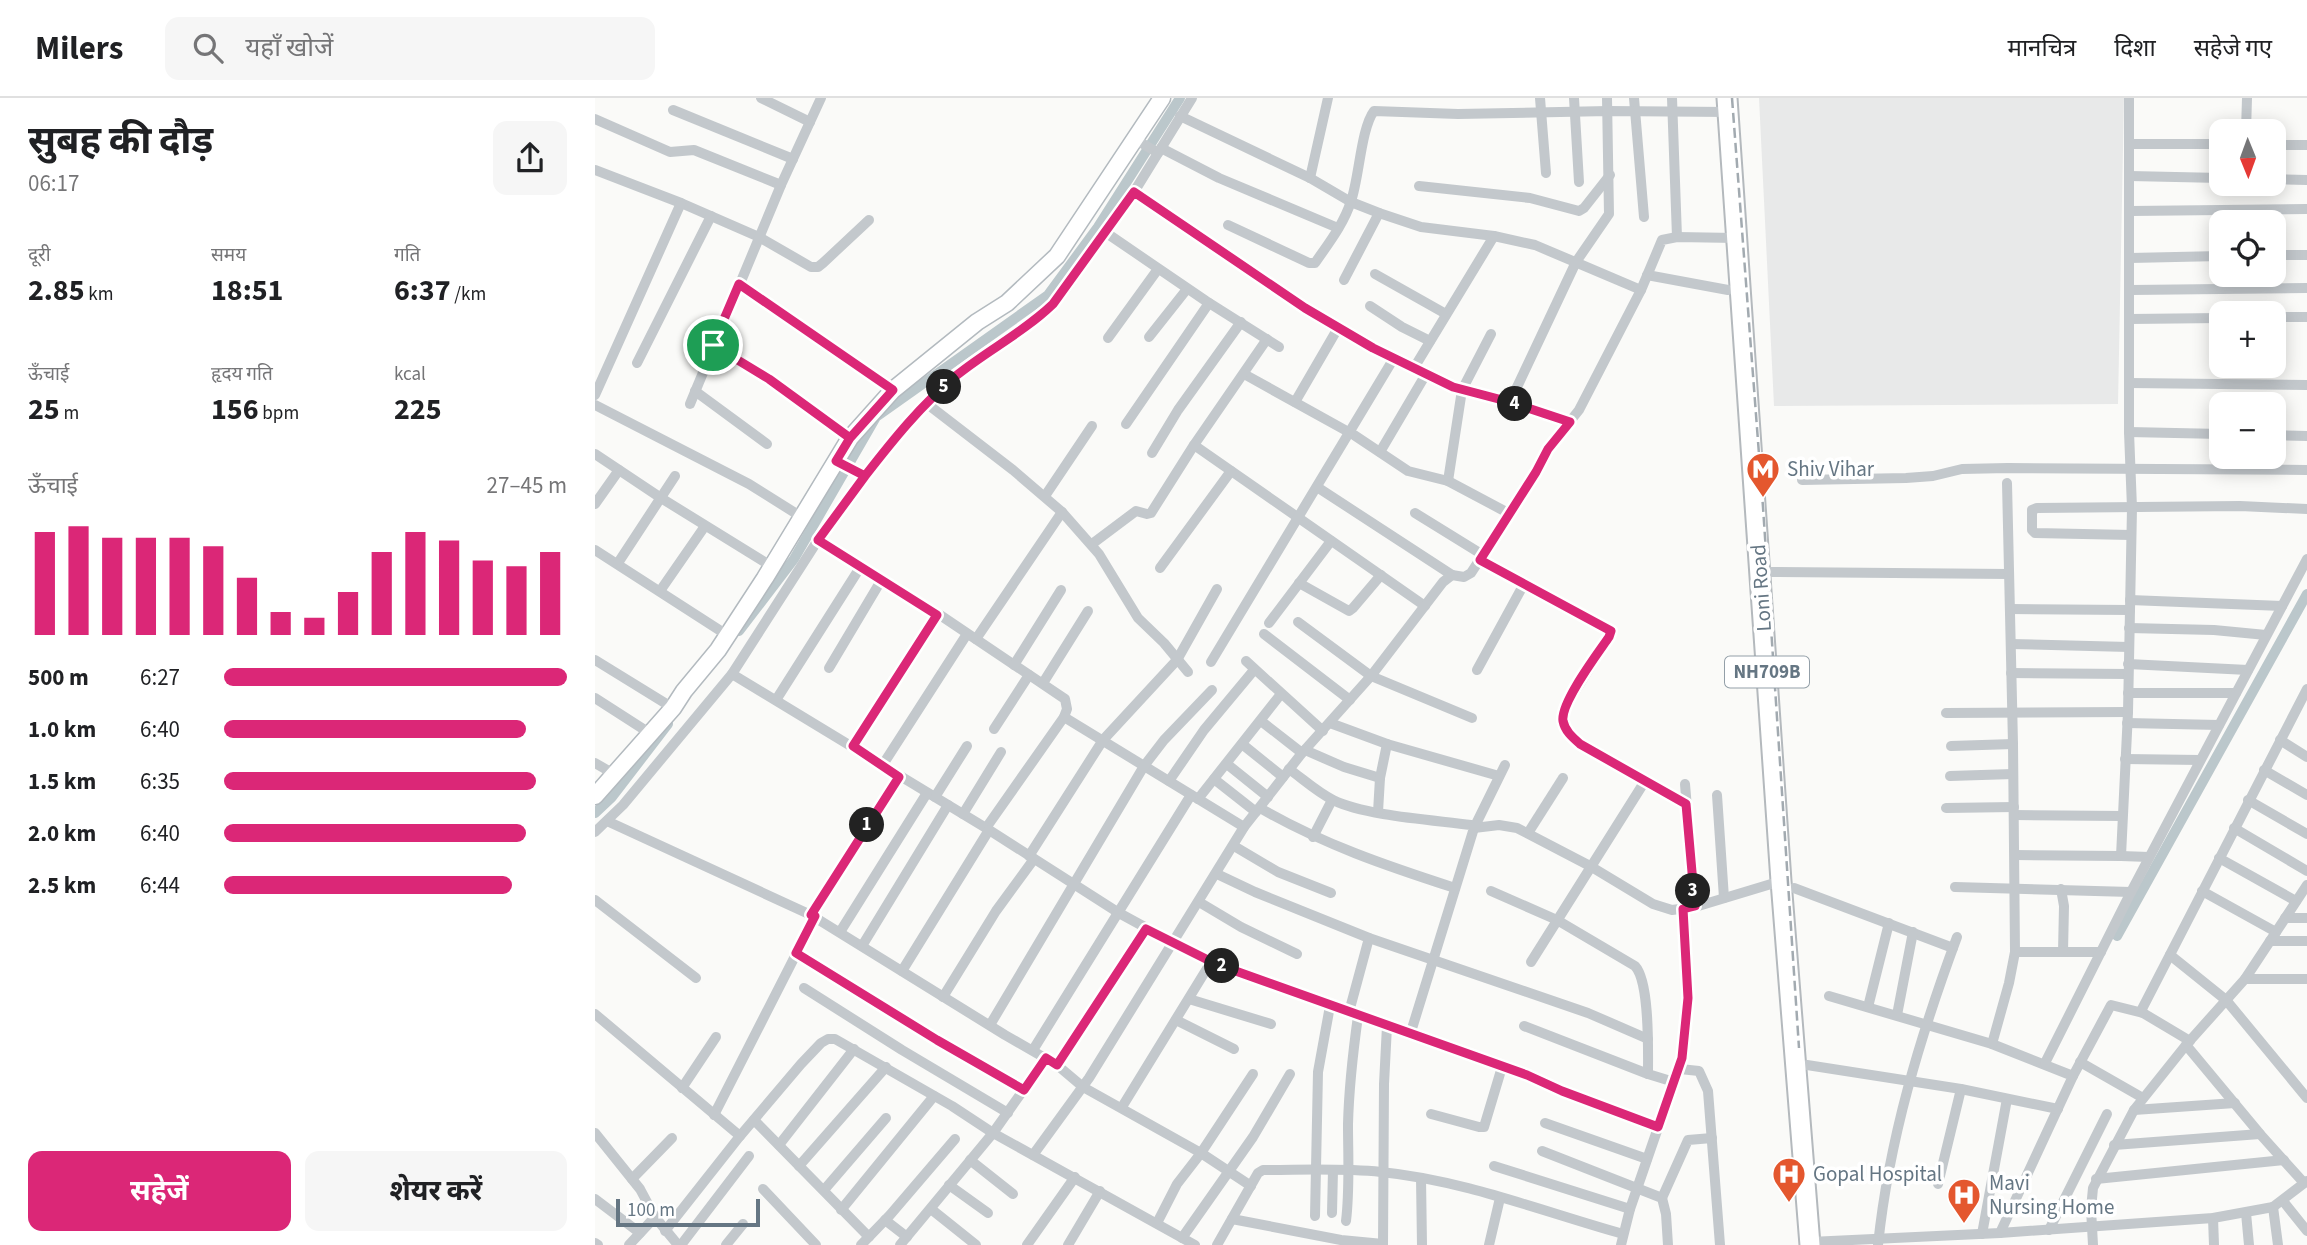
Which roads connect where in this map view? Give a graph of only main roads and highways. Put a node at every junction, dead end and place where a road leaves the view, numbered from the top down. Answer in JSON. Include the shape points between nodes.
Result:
{"nodes":[{"id":1,"x":1731,"y":103,"type":"edge"},
{"id":2,"x":1788,"y":885,"type":"junction"},
{"id":3,"x":1815,"y":1244,"type":"edge"}],
"edges":[{"from":1,"to":2,"type":"highway","name":"Loni Road","number":"NH709B","via":[[1771,572]]},
{"from":1,"to":2,"type":"highway","name":"Loni Road","number":"NH709B","via":[[1736,238]]},
{"from":2,"to":3,"type":"highway","name":"Loni Road","number":"NH709B"},
{"from":2,"to":3,"type":"highway","name":"Loni Road","number":"NH709B","via":[[1807,1066]]}]}
